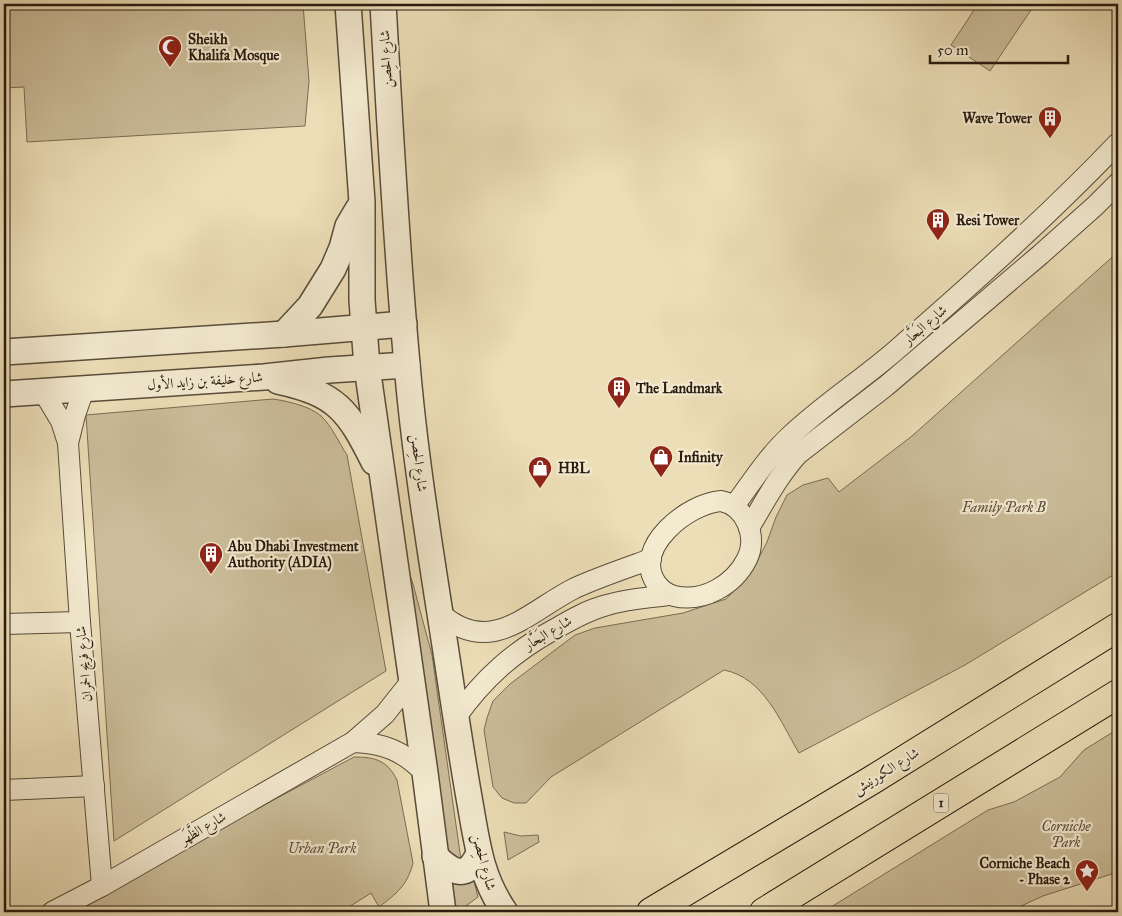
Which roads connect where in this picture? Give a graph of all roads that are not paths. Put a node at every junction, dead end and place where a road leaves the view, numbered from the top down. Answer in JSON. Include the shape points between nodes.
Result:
{"nodes":[{"id":1,"x":348,"y":4,"type":"edge"},
{"id":2,"x":383,"y":4,"type":"edge"},
{"id":3,"x":1118,"y":143,"type":"edge"},
{"id":4,"x":1118,"y":183,"type":"edge"},
{"id":5,"x":1071,"y":192,"type":"junction"},
{"id":6,"x":362,"y":202,"type":"junction"},
{"id":7,"x":1083,"y":216,"type":"junction"},
{"id":8,"x":404,"y":324,"type":"junction"},
{"id":9,"x":364,"y":328,"type":"junction"},
{"id":10,"x":284,"y":334,"type":"junction"},
{"id":11,"x":4,"y":352,"type":"edge"},
{"id":12,"x":407,"y":365,"type":"junction"},
{"id":13,"x":367,"y":367,"type":"junction"},
{"id":14,"x":264,"y":377,"type":"junction"},
{"id":15,"x":84,"y":389,"type":"junction"},
{"id":16,"x":43,"y":392,"type":"junction"},
{"id":17,"x":4,"y":394,"type":"edge"},
{"id":18,"x":68,"y":443,"type":"junction"},
{"id":19,"x":383,"y":480,"type":"junction"},
{"id":20,"x":734,"y":506,"type":"junction"},
{"id":21,"x":749,"y":528,"type":"junction"},
{"id":22,"x":651,"y":559,"type":"junction"},
{"id":23,"x":668,"y":594,"type":"junction"},
{"id":24,"x":441,"y":614,"type":"junction"},
{"id":25,"x":80,"y":622,"type":"junction"},
{"id":26,"x":4,"y":624,"type":"edge"},
{"id":27,"x":1118,"y":627,"type":"edge"},
{"id":28,"x":412,"y":680,"type":"junction"},
{"id":29,"x":1118,"y":694,"type":"edge"},
{"id":30,"x":456,"y":717,"type":"junction"},
{"id":31,"x":353,"y":742,"type":"junction"},
{"id":32,"x":425,"y":773,"type":"junction"},
{"id":33,"x":94,"y":786,"type":"junction"},
{"id":34,"x":4,"y":790,"type":"edge"},
{"id":35,"x":479,"y":852,"type":"junction"},
{"id":36,"x":436,"y":856,"type":"junction"},
{"id":37,"x":102,"y":886,"type":"junction"},
{"id":38,"x":52,"y":912,"type":"edge"},
{"id":39,"x":443,"y":912,"type":"edge"},
{"id":40,"x":505,"y":912,"type":"edge"},
{"id":41,"x":651,"y":912,"type":"edge"},
{"id":42,"x":764,"y":912,"type":"edge"}],
"edges":[{"from":1,"to":6,"type":"street"},
{"from":2,"to":8,"type":"street","name":"شارع الحِصن"},
{"from":3,"to":5,"type":"street","name":"شارع البَحَّار"},
{"from":4,"to":7,"type":"street","name":"شارع البَحَّار"},
{"from":5,"to":7,"type":"street","via":[[1070,202]]},
{"from":5,"to":20,"type":"street","name":"شارع البَحَّار","via":[[899,348],[790,436]]},
{"from":6,"to":9,"type":"street"},
{"from":6,"to":10,"type":"street","via":[[348,226],[329,276],[310,306]]},
{"from":7,"to":21,"type":"street","name":"شارع البَحَّار","via":[[886,386],[798,454]]},
{"from":8,"to":9,"type":"street"},
{"from":8,"to":12,"type":"street","name":"شارع الحِصن"},
{"from":9,"to":10,"type":"street"},
{"from":9,"to":13,"type":"street"},
{"from":10,"to":11,"type":"street"},
{"from":12,"to":13,"type":"street","name":"شارع خليفة بن زايد الأول"},
{"from":12,"to":24,"type":"street","name":"شارع الحِصن"},
{"from":13,"to":14,"type":"street","name":"شارع خليفة بن زايد الأول"},
{"from":13,"to":19,"type":"street"},
{"from":14,"to":15,"type":"street","name":"شارع خليفة بن زايد الأول"},
{"from":14,"to":19,"type":"street","via":[[306,388],[336,404],[361,435]]},
{"from":15,"to":16,"type":"street","name":"شارع خليفة بن زايد الأول"},
{"from":15,"to":18,"type":"street","name":"شارع فريج الحمران"},
{"from":16,"to":17,"type":"street","name":"شارع خليفة بن زايد الأول"},
{"from":16,"to":18,"type":"street","name":"شارع فريج الحمران","via":[[61,421]]},
{"from":18,"to":25,"type":"street","name":"شارع فريج الحمران"},
{"from":19,"to":28,"type":"street"},
{"from":20,"to":21,"type":"street"},
{"from":20,"to":22,"type":"street","via":[[714,501],[694,509],[661,538]]},
{"from":21,"to":23,"type":"street","via":[[751,543],[747,558],[726,583],[704,596],[686,598]]},
{"from":22,"to":23,"type":"street","via":[[654,579]]},
{"from":22,"to":24,"type":"street","name":"شارع البَحَّار","via":[[575,588],[493,632],[470,631]]},
{"from":23,"to":30,"type":"street","name":"شارع البَحَّار","via":[[606,605],[580,614],[538,638],[492,673]]},
{"from":24,"to":30,"type":"street","name":"شارع الحِصن"},
{"from":25,"to":26,"type":"street"},
{"from":25,"to":33,"type":"street","name":"شارع فريج الحمران"},
{"from":27,"to":41,"type":"highway","name":"شارع الكورنيش"},
{"from":28,"to":31,"type":"street","name":"شارع الظَّهَر","via":[[385,714]]},
{"from":28,"to":32,"type":"street"},
{"from":29,"to":42,"type":"highway","number":"1"},
{"from":30,"to":35,"type":"street","name":"شارع الحِصن"},
{"from":31,"to":32,"type":"street","via":[[369,742],[393,749]]},
{"from":31,"to":37,"type":"street","name":"شارع الظَّهَر"},
{"from":32,"to":36,"type":"street"},
{"from":33,"to":34,"type":"street"},
{"from":33,"to":37,"type":"street","name":"شارع فريج الحمران"},
{"from":35,"to":36,"type":"street","via":[[468,870],[459,871],[450,869]]},
{"from":35,"to":40,"type":"street","name":"شارع الحِصن","via":[[493,896]]},
{"from":36,"to":39,"type":"street"},
{"from":37,"to":38,"type":"street","name":"شارع الظَّهَر"}]}
